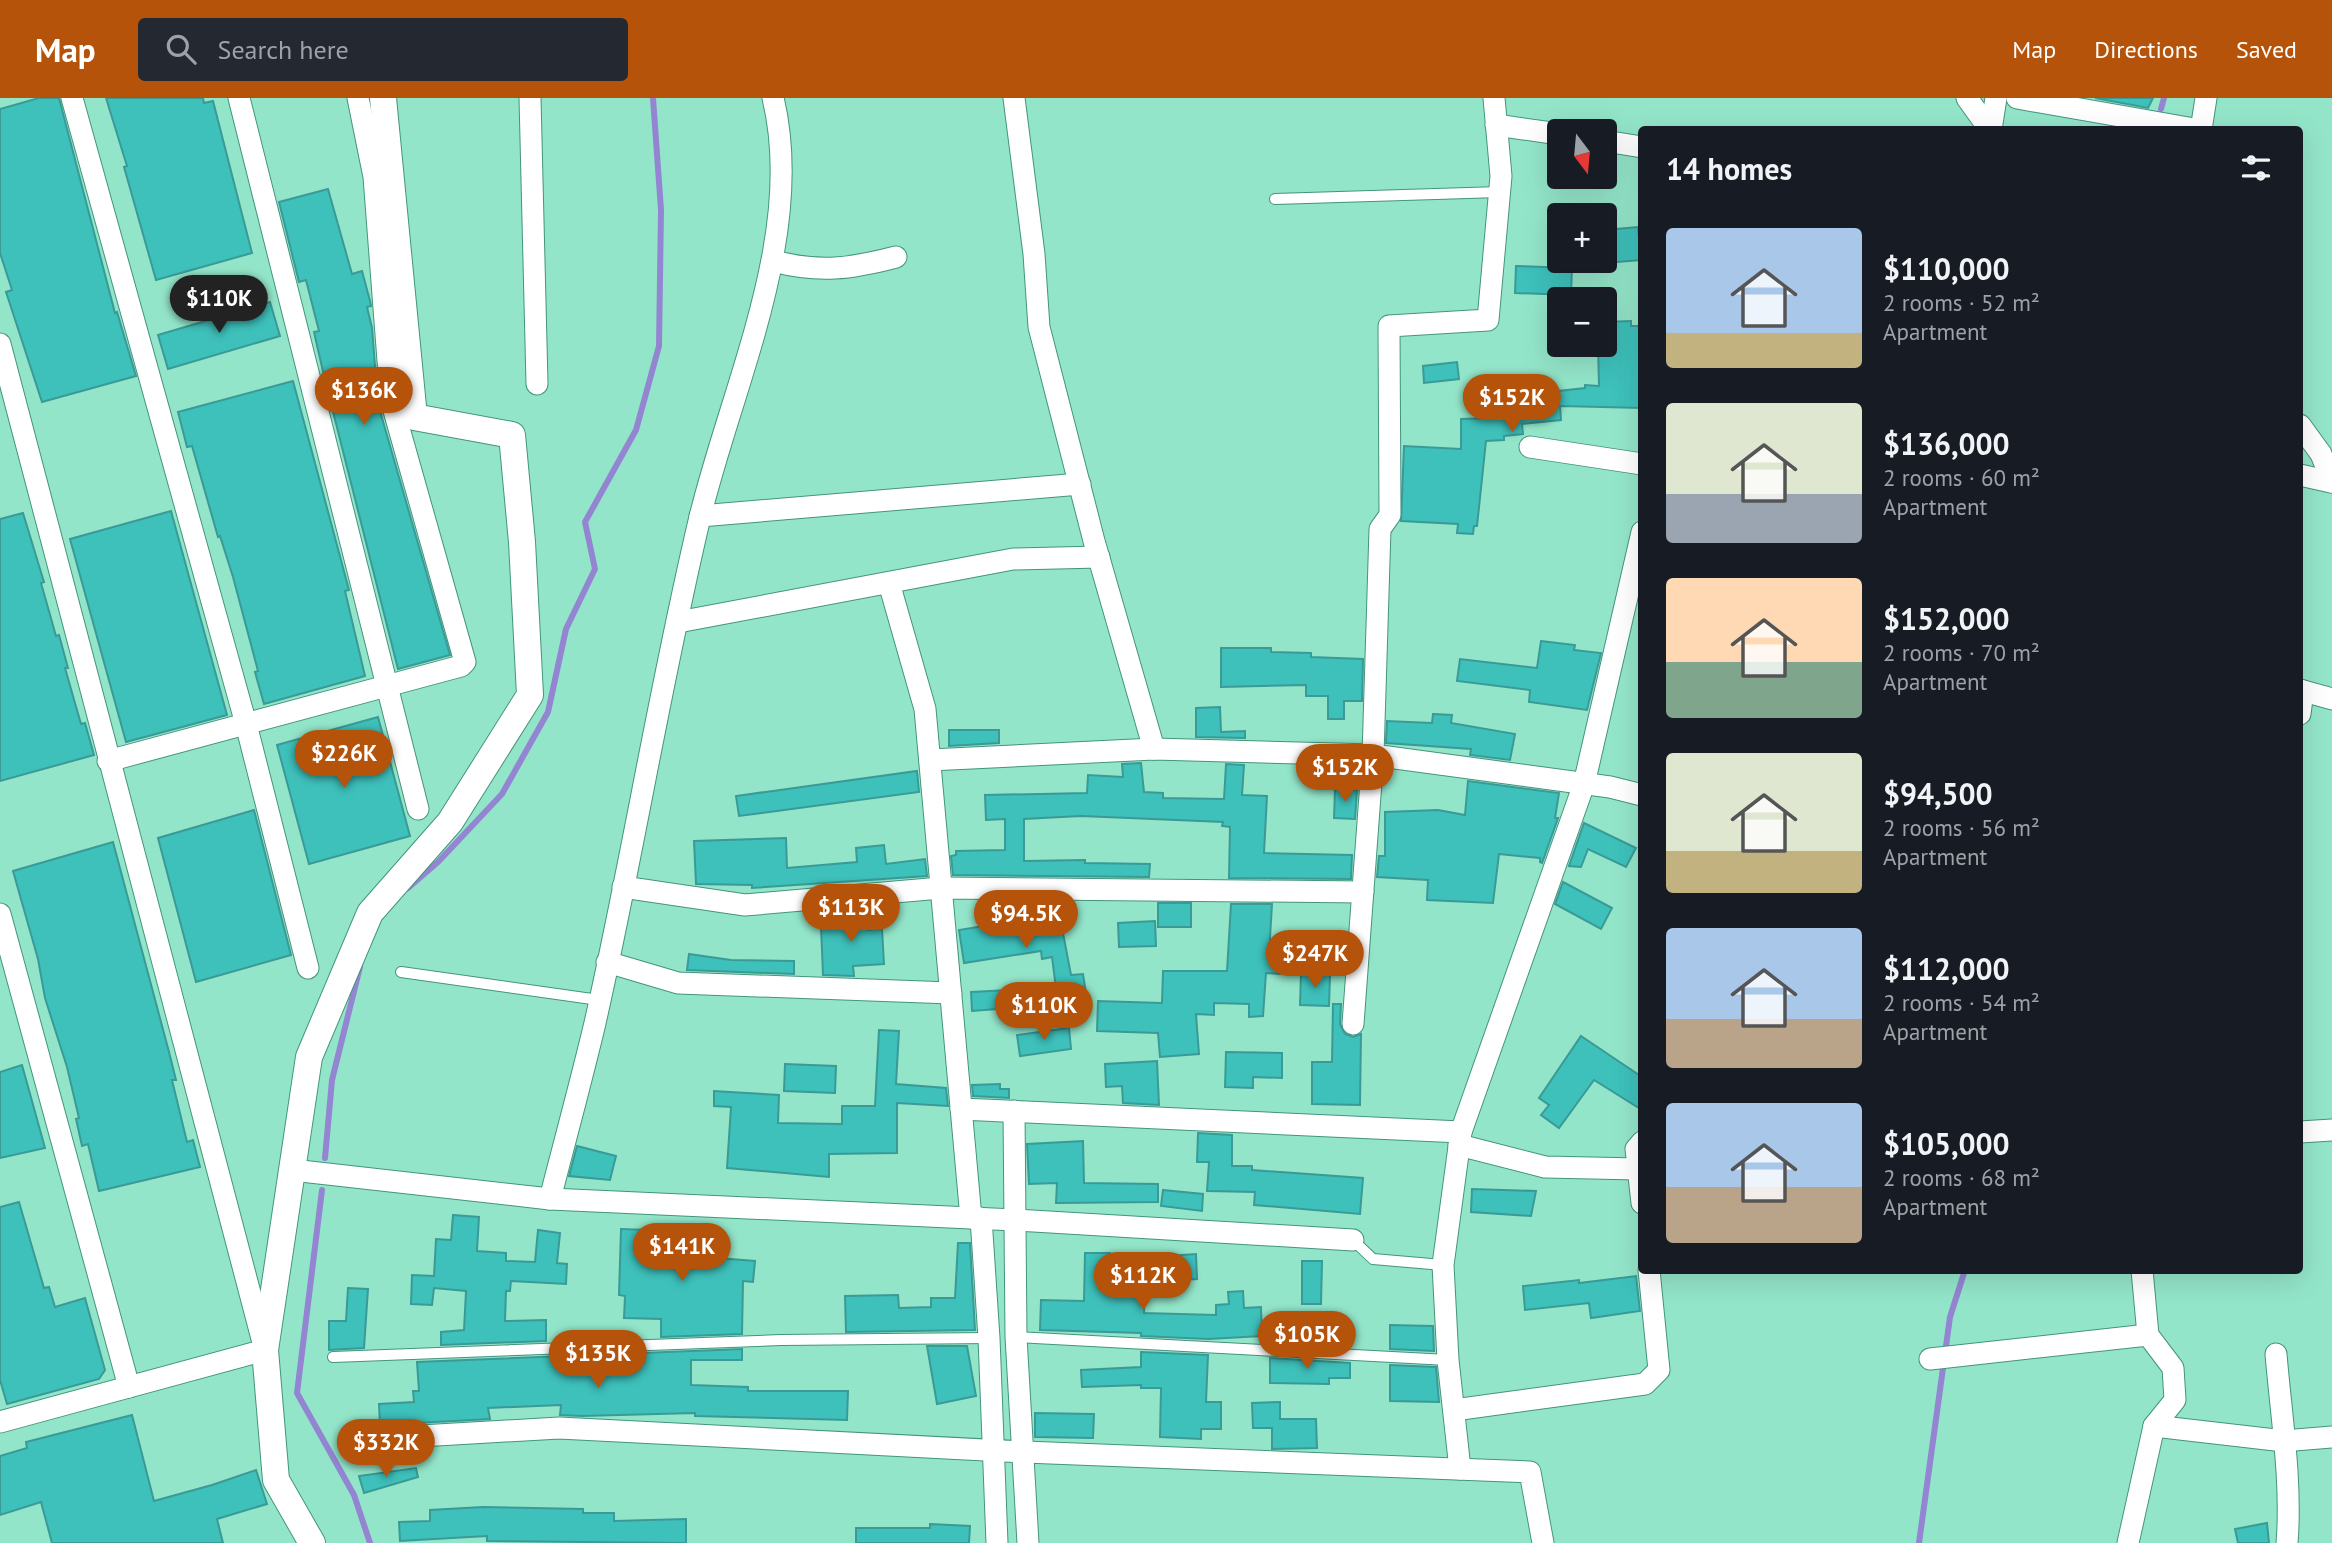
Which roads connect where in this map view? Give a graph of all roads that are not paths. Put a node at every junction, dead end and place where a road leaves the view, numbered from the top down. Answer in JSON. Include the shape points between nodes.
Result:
{"nodes":[{"id":1,"x":72,"y":98,"type":"edge"},
{"id":2,"x":239,"y":98,"type":"edge"},
{"id":3,"x":358,"y":98,"type":"edge"},
{"id":4,"x":383,"y":98,"type":"edge"},
{"id":5,"x":530,"y":98,"type":"edge"},
{"id":6,"x":773,"y":98,"type":"edge"},
{"id":7,"x":1014,"y":98,"type":"edge"},
{"id":8,"x":1494,"y":98,"type":"edge"},
{"id":9,"x":1967,"y":98,"type":"edge"},
{"id":10,"x":1996,"y":98,"type":"edge"},
{"id":11,"x":2017,"y":98,"type":"edge"},
{"id":12,"x":2206,"y":98,"type":"edge"},
{"id":13,"x":1496,"y":125,"type":"junction"},
{"id":14,"x":1987,"y":126,"type":"edge"},
{"id":15,"x":1991,"y":126,"type":"edge"},
{"id":16,"x":2177,"y":126,"type":"edge"},
{"id":17,"x":2201,"y":126,"type":"edge"},
{"id":18,"x":1547,"y":132,"type":"edge"},
{"id":19,"x":1617,"y":143,"type":"edge"},
{"id":20,"x":1638,"y":146,"type":"edge"},
{"id":21,"x":1500,"y":192,"type":"junction"},
{"id":22,"x":1275,"y":199,"type":"dead end"},
{"id":23,"x":897,"y":257,"type":"dead end"},
{"id":24,"x":773,"y":261,"type":"junction"},
{"id":25,"x":0,"y":344,"type":"edge"},
{"id":26,"x":537,"y":384,"type":"dead end"},
{"id":27,"x":2303,"y":429,"type":"edge"},
{"id":28,"x":1530,"y":447,"type":"dead end"},
{"id":29,"x":1638,"y":463,"type":"edge"},
{"id":30,"x":2303,"y":476,"type":"edge"},
{"id":31,"x":2332,"y":482,"type":"edge"},
{"id":32,"x":1080,"y":484,"type":"junction"},
{"id":33,"x":701,"y":516,"type":"junction"},
{"id":34,"x":1638,"y":548,"type":"edge"},
{"id":35,"x":1099,"y":557,"type":"junction"},
{"id":36,"x":889,"y":583,"type":"junction"},
{"id":37,"x":678,"y":622,"type":"junction"},
{"id":38,"x":385,"y":686,"type":"junction"},
{"id":39,"x":2303,"y":691,"type":"edge"},
{"id":40,"x":2332,"y":699,"type":"edge"},
{"id":41,"x":246,"y":724,"type":"junction"},
{"id":42,"x":1154,"y":749,"type":"junction"},
{"id":43,"x":1373,"y":755,"type":"junction"},
{"id":44,"x":108,"y":761,"type":"junction"},
{"id":45,"x":930,"y":761,"type":"junction"},
{"id":46,"x":1584,"y":784,"type":"junction"},
{"id":47,"x":1638,"y":794,"type":"edge"},
{"id":48,"x":418,"y":809,"type":"dead end"},
{"id":49,"x":623,"y":887,"type":"junction"},
{"id":50,"x":941,"y":888,"type":"junction"},
{"id":51,"x":1363,"y":892,"type":"junction"},
{"id":52,"x":0,"y":914,"type":"edge"},
{"id":53,"x":607,"y":961,"type":"junction"},
{"id":54,"x":308,"y":968,"type":"dead end"},
{"id":55,"x":401,"y":972,"type":"dead end"},
{"id":56,"x":951,"y":993,"type":"junction"},
{"id":57,"x":600,"y":1000,"type":"junction"},
{"id":58,"x":1353,"y":1024,"type":"dead end"},
{"id":59,"x":961,"y":1109,"type":"junction"},
{"id":60,"x":1014,"y":1111,"type":"junction"},
{"id":61,"x":2332,"y":1130,"type":"edge"},
{"id":62,"x":2303,"y":1132,"type":"edge"},
{"id":63,"x":1460,"y":1139,"type":"junction"},
{"id":64,"x":1638,"y":1147,"type":"edge"},
{"id":65,"x":1638,"y":1169,"type":"joint"},
{"id":66,"x":292,"y":1170,"type":"junction"},
{"id":67,"x":551,"y":1199,"type":"junction"},
{"id":68,"x":976,"y":1218,"type":"junction"},
{"id":69,"x":1015,"y":1220,"type":"junction"},
{"id":70,"x":1353,"y":1240,"type":"joint"},
{"id":71,"x":1443,"y":1265,"type":"junction"},
{"id":72,"x":1649,"y":1274,"type":"edge"},
{"id":73,"x":2142,"y":1274,"type":"edge"},
{"id":74,"x":2148,"y":1335,"type":"junction"},
{"id":75,"x":1016,"y":1337,"type":"junction"},
{"id":76,"x":989,"y":1338,"type":"junction"},
{"id":77,"x":265,"y":1350,"type":"junction"},
{"id":78,"x":2276,"y":1353,"type":"dead end"},
{"id":79,"x":333,"y":1357,"type":"dead end"},
{"id":80,"x":1930,"y":1359,"type":"dead end"},
{"id":81,"x":1448,"y":1360,"type":"junction"},
{"id":82,"x":129,"y":1387,"type":"junction"},
{"id":83,"x":1454,"y":1410,"type":"junction"},
{"id":84,"x":0,"y":1422,"type":"edge"},
{"id":85,"x":2154,"y":1426,"type":"junction"},
{"id":86,"x":2332,"y":1437,"type":"edge"},
{"id":87,"x":352,"y":1440,"type":"dead end"},
{"id":88,"x":2284,"y":1441,"type":"junction"},
{"id":89,"x":993,"y":1450,"type":"junction"},
{"id":90,"x":1025,"y":1451,"type":"junction"},
{"id":91,"x":1460,"y":1469,"type":"junction"},
{"id":92,"x":312,"y":1543,"type":"edge"},
{"id":93,"x":997,"y":1543,"type":"edge"},
{"id":94,"x":1028,"y":1543,"type":"edge"},
{"id":95,"x":1543,"y":1543,"type":"edge"},
{"id":96,"x":2128,"y":1543,"type":"edge"},
{"id":97,"x":2287,"y":1543,"type":"edge"}],
"edges":[{"from":1,"to":41,"type":"street"},
{"from":2,"to":38,"type":"street"},
{"from":3,"to":38,"type":"street","via":[[374,177],[391,400],[465,657],[461,666]]},
{"from":4,"to":66,"type":"street","via":[[414,417],[512,435],[530,695],[450,822],[370,913],[309,1057]]},
{"from":5,"to":26,"type":"street"},
{"from":6,"to":24,"type":"street","via":[[780,125],[783,195]]},
{"from":7,"to":32,"type":"street","via":[[1039,327]]},
{"from":8,"to":13,"type":"street"},
{"from":9,"to":14,"type":"street"},
{"from":10,"to":15,"type":"street"},
{"from":11,"to":16,"type":"street"},
{"from":12,"to":17,"type":"street"},
{"from":13,"to":18,"type":"street"},
{"from":13,"to":21,"type":"street"},
{"from":19,"to":20,"type":"street"},
{"from":21,"to":22,"type":"lane"},
{"from":21,"to":43,"type":"street","via":[[1488,320],[1389,327],[1390,515],[1380,528]]},
{"from":23,"to":24,"type":"street","via":[[834,270]]},
{"from":24,"to":33,"type":"street"},
{"from":25,"to":44,"type":"street"},
{"from":27,"to":31,"type":"street","via":[[2321,454]]},
{"from":28,"to":29,"type":"street"},
{"from":30,"to":31,"type":"street"},
{"from":32,"to":33,"type":"street"},
{"from":32,"to":35,"type":"street"},
{"from":33,"to":37,"type":"street"},
{"from":34,"to":46,"type":"street"},
{"from":35,"to":36,"type":"street","via":[[1013,559]]},
{"from":35,"to":42,"type":"street"},
{"from":36,"to":37,"type":"street"},
{"from":36,"to":45,"type":"street","via":[[925,709]]},
{"from":37,"to":49,"type":"street"},
{"from":38,"to":41,"type":"street"},
{"from":38,"to":48,"type":"street"},
{"from":39,"to":40,"type":"street"},
{"from":41,"to":44,"type":"street"},
{"from":41,"to":54,"type":"street"},
{"from":42,"to":43,"type":"street"},
{"from":42,"to":45,"type":"street"},
{"from":43,"to":46,"type":"street"},
{"from":43,"to":51,"type":"street"},
{"from":44,"to":77,"type":"street"},
{"from":45,"to":50,"type":"street"},
{"from":46,"to":47,"type":"street"},
{"from":46,"to":63,"type":"street"},
{"from":49,"to":50,"type":"street","via":[[745,905]]},
{"from":49,"to":53,"type":"street"},
{"from":50,"to":51,"type":"street"},
{"from":50,"to":56,"type":"street"},
{"from":51,"to":58,"type":"street"},
{"from":52,"to":82,"type":"street"},
{"from":53,"to":56,"type":"street","via":[[678,983]]},
{"from":53,"to":57,"type":"street"},
{"from":55,"to":57,"type":"lane"},
{"from":56,"to":59,"type":"street"},
{"from":57,"to":67,"type":"street"},
{"from":59,"to":60,"type":"street"},
{"from":59,"to":68,"type":"street"},
{"from":60,"to":63,"type":"street"},
{"from":60,"to":69,"type":"street"},
{"from":61,"to":62,"type":"street"},
{"from":63,"to":65,"type":"street","via":[[1545,1167]]},
{"from":63,"to":71,"type":"street"},
{"from":64,"to":65,"type":"street"},
{"from":66,"to":67,"type":"street"},
{"from":66,"to":77,"type":"street"},
{"from":67,"to":68,"type":"street"},
{"from":68,"to":69,"type":"street"},
{"from":68,"to":76,"type":"street"},
{"from":69,"to":70,"type":"street"},
{"from":69,"to":75,"type":"street"},
{"from":70,"to":71,"type":"lane","via":[[1373,1259]]},
{"from":71,"to":81,"type":"street"},
{"from":72,"to":83,"type":"street","via":[[1659,1370],[1645,1384]]},
{"from":73,"to":74,"type":"street"},
{"from":74,"to":80,"type":"street"},
{"from":74,"to":85,"type":"street","via":[[2173,1368],[2175,1400]]},
{"from":75,"to":81,"type":"lane"},
{"from":75,"to":90,"type":"street"},
{"from":76,"to":79,"type":"lane","via":[[780,1340]]},
{"from":76,"to":89,"type":"street"},
{"from":77,"to":82,"type":"street"},
{"from":77,"to":92,"type":"street","via":[[276,1480]]},
{"from":78,"to":88,"type":"street"},
{"from":81,"to":83,"type":"street"},
{"from":82,"to":84,"type":"street"},
{"from":83,"to":91,"type":"street"},
{"from":85,"to":88,"type":"street"},
{"from":85,"to":96,"type":"street"},
{"from":86,"to":88,"type":"street"},
{"from":87,"to":89,"type":"street","via":[[559,1428]]},
{"from":88,"to":97,"type":"street"},
{"from":89,"to":90,"type":"street"},
{"from":89,"to":93,"type":"street"},
{"from":90,"to":91,"type":"street"},
{"from":90,"to":94,"type":"street"},
{"from":91,"to":95,"type":"street","via":[[1530,1472]]}]}
